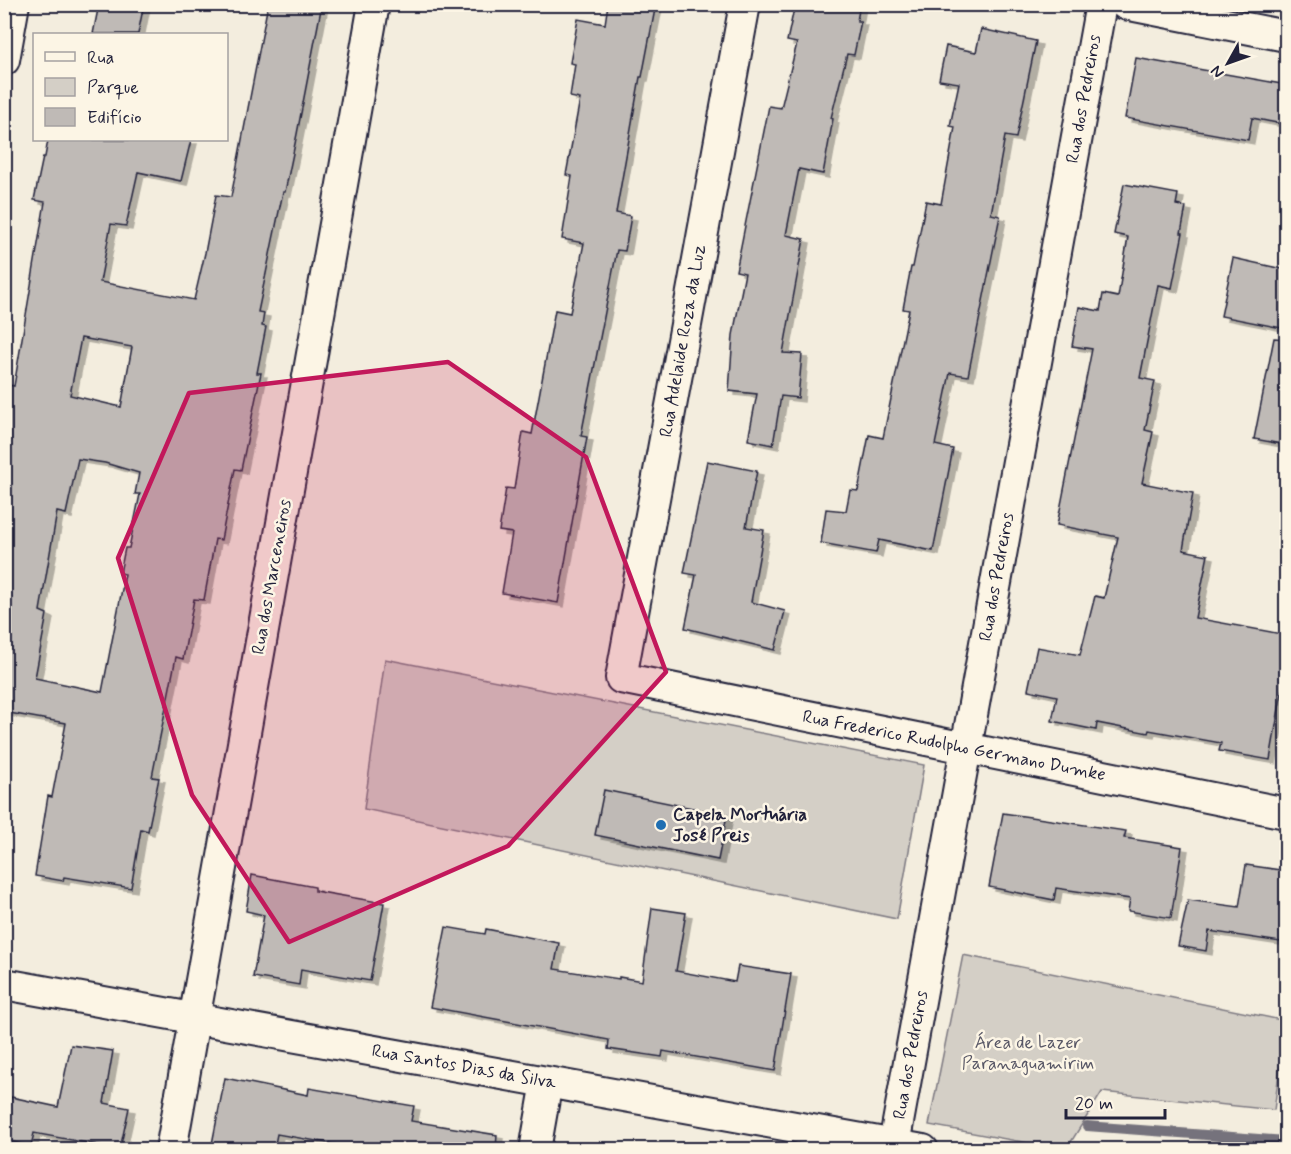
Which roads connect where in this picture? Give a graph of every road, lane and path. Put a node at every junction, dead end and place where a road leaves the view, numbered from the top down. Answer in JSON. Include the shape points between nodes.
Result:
{"nodes":[{"id":1,"x":14,"y":4,"type":"edge"},
{"id":2,"x":374,"y":4,"type":"edge"},
{"id":3,"x":744,"y":4,"type":"edge"},
{"id":4,"x":1101,"y":4,"type":"edge"},
{"id":5,"x":1125,"y":4,"type":"edge"},
{"id":6,"x":1287,"y":36,"type":"edge"},
{"id":7,"x":4,"y":60,"type":"edge"},
{"id":8,"x":621,"y":678,"type":"joint"},
{"id":9,"x":966,"y":748,"type":"junction"},
{"id":10,"x":1287,"y":813,"type":"edge"},
{"id":11,"x":4,"y":984,"type":"edge"},
{"id":12,"x":194,"y":1018,"type":"junction"},
{"id":13,"x":547,"y":1082,"type":"junction"},
{"id":14,"x":904,"y":1148,"type":"edge"},
{"id":15,"x":171,"y":1149,"type":"edge"},
{"id":16,"x":535,"y":1149,"type":"edge"}],
"edges":[{"from":1,"to":7,"type":"street"},
{"from":2,"to":12,"type":"street","name":"Rua dos Marceneiros"},
{"from":3,"to":8,"type":"street","name":"Rua Adelaide Roza da Luz"},
{"from":4,"to":9,"type":"street","name":"Rua dos Pedreiros"},
{"from":5,"to":6,"type":"street"},
{"from":8,"to":9,"type":"street","name":"Rua Frederico Rudolpho Germano Dumke"},
{"from":9,"to":10,"type":"street","name":"Rua Frederico Rudolpho Germano Dumke"},
{"from":9,"to":14,"type":"street","name":"Rua dos Pedreiros"},
{"from":11,"to":12,"type":"street","name":"Rua Santos Dias da Silva"},
{"from":12,"to":13,"type":"street","name":"Rua Santos Dias da Silva"},
{"from":12,"to":15,"type":"street","name":"Rua dos Marceneiros"},
{"from":13,"to":14,"type":"street","name":"Rua Santos Dias da Silva"},
{"from":13,"to":16,"type":"street"}]}
